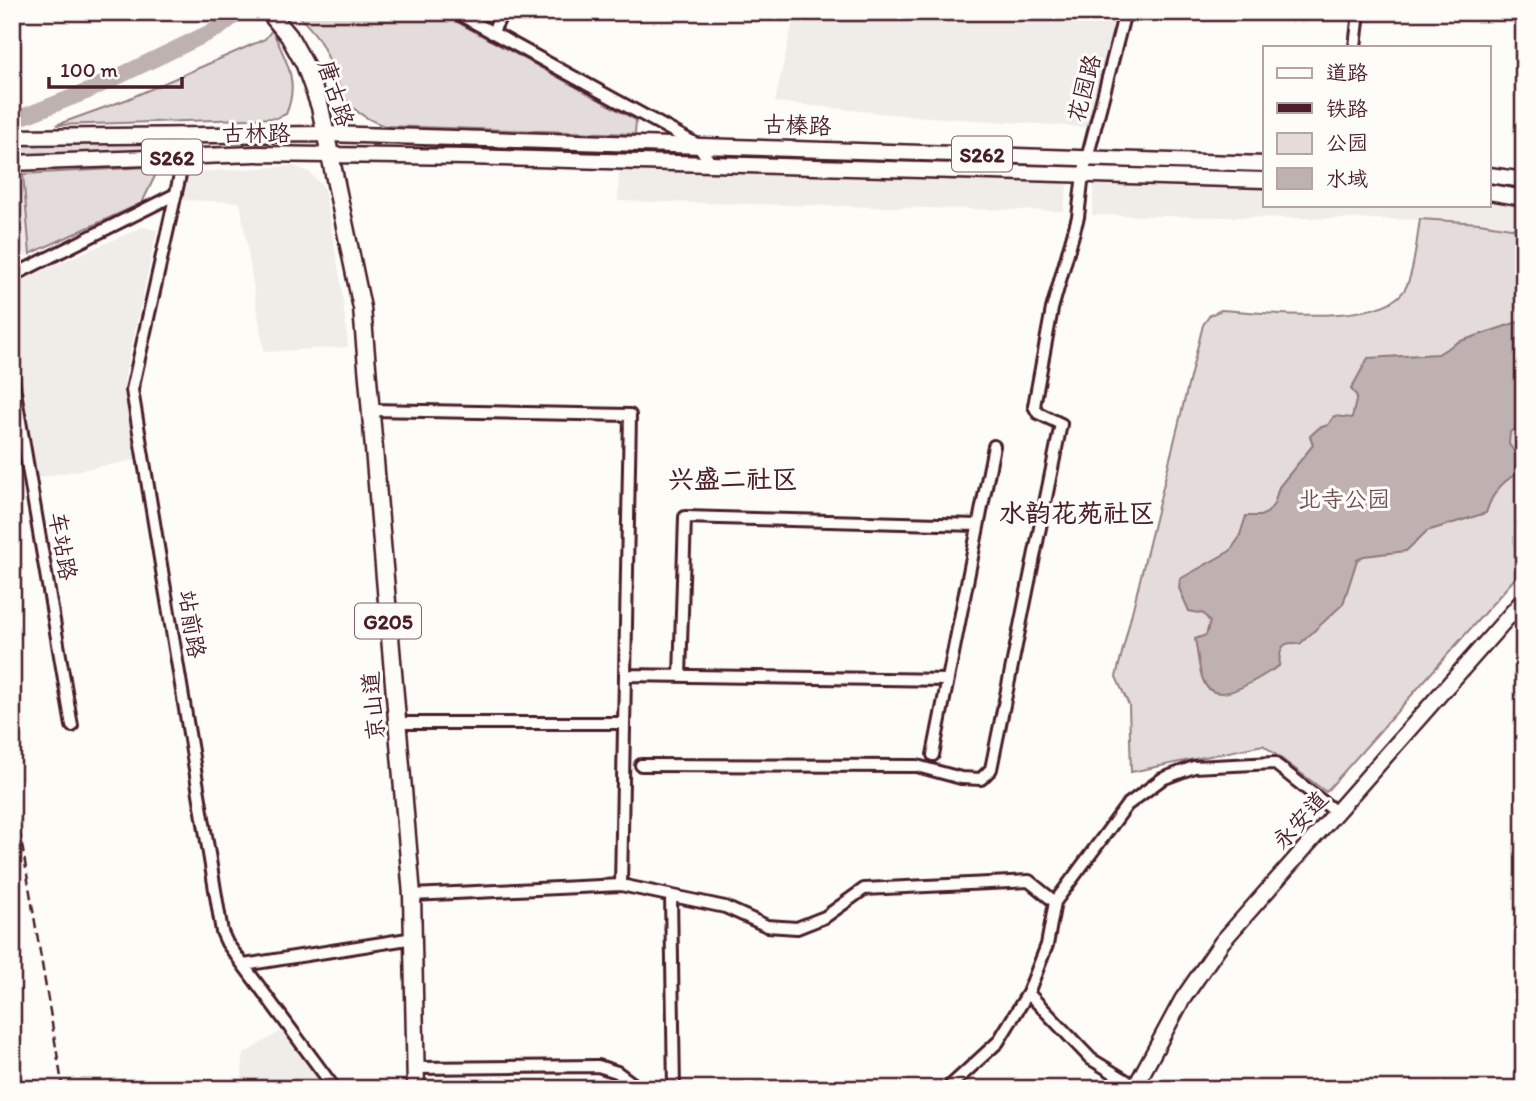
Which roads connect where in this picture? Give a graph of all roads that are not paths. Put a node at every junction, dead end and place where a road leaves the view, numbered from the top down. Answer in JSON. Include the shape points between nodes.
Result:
{"nodes":[{"id":1,"x":269,"y":12,"type":"edge"},
{"id":2,"x":455,"y":12,"type":"edge"},
{"id":3,"x":503,"y":12,"type":"edge"},
{"id":4,"x":1125,"y":12,"type":"edge"},
{"id":5,"x":1359,"y":12,"type":"edge"},
{"id":6,"x":492,"y":33,"type":"junction"},
{"id":7,"x":1355,"y":46,"type":"edge"},
{"id":8,"x":184,"y":134,"type":"junction"},
{"id":9,"x":327,"y":134,"type":"junction"},
{"id":10,"x":12,"y":137,"type":"edge"},
{"id":11,"x":698,"y":145,"type":"junction"},
{"id":12,"x":331,"y":156,"type":"junction"},
{"id":13,"x":184,"y":157,"type":"junction"},
{"id":14,"x":1087,"y":158,"type":"junction"},
{"id":15,"x":710,"y":162,"type":"junction"},
{"id":16,"x":12,"y":163,"type":"edge"},
{"id":17,"x":1263,"y":164,"type":"edge"},
{"id":18,"x":1083,"y":174,"type":"junction"},
{"id":19,"x":1490,"y":175,"type":"edge"},
{"id":20,"x":1263,"y":180,"type":"edge"},
{"id":21,"x":1524,"y":180,"type":"edge"},
{"id":22,"x":1490,"y":192,"type":"edge"},
{"id":23,"x":176,"y":194,"type":"junction"},
{"id":24,"x":1524,"y":198,"type":"edge"},
{"id":25,"x":12,"y":276,"type":"edge"},
{"id":26,"x":12,"y":374,"type":"edge"},
{"id":27,"x":370,"y":410,"type":"junction"},
{"id":28,"x":993,"y":446,"type":"dead end"},
{"id":29,"x":977,"y":524,"type":"junction"},
{"id":30,"x":1524,"y":598,"type":"edge"},
{"id":31,"x":625,"y":675,"type":"junction"},
{"id":32,"x":680,"y":676,"type":"junction"},
{"id":33,"x":947,"y":680,"type":"junction"},
{"id":34,"x":397,"y":723,"type":"junction"},
{"id":35,"x":624,"y":723,"type":"junction"},
{"id":36,"x":72,"y":726,"type":"dead end"},
{"id":37,"x":933,"y":755,"type":"dead end"},
{"id":38,"x":641,"y":765,"type":"dead end"},
{"id":39,"x":1337,"y":813,"type":"junction"},
{"id":40,"x":621,"y":885,"type":"junction"},
{"id":41,"x":412,"y":895,"type":"junction"},
{"id":42,"x":671,"y":896,"type":"junction"},
{"id":43,"x":1055,"y":902,"type":"junction"},
{"id":44,"x":414,"y":938,"type":"junction"},
{"id":45,"x":244,"y":965,"type":"junction"},
{"id":46,"x":1028,"y":993,"type":"junction"},
{"id":47,"x":416,"y":1068,"type":"junction"},
{"id":48,"x":1134,"y":1087,"type":"edge"},
{"id":49,"x":335,"y":1089,"type":"edge"},
{"id":50,"x":416,"y":1089,"type":"edge"},
{"id":51,"x":640,"y":1089,"type":"edge"},
{"id":52,"x":674,"y":1089,"type":"edge"},
{"id":53,"x":947,"y":1089,"type":"edge"}],
"edges":[{"from":1,"to":9,"type":"highway","name":"唐古路","number":"G205","via":[[305,65]]},
{"from":2,"to":6,"type":"street"},
{"from":3,"to":6,"type":"street"},
{"from":4,"to":14,"type":"street","name":"花园路"},
{"from":5,"to":7,"type":"street"},
{"from":6,"to":11,"type":"street"},
{"from":8,"to":9,"type":"main road","name":"古林路","number":"S262"},
{"from":8,"to":10,"type":"main road","name":"古林路","number":"S262"},
{"from":8,"to":13,"type":"street","name":"站前路"},
{"from":9,"to":11,"type":"main road","name":"古榛路","number":"S262"},
{"from":9,"to":12,"type":"highway","name":"唐古路","number":"G205"},
{"from":11,"to":14,"type":"main road","name":"古榛路","number":"S262"},
{"from":11,"to":15,"type":"street"},
{"from":12,"to":13,"type":"main road","name":"古林路","number":"S262"},
{"from":12,"to":15,"type":"main road","name":"古榛路","number":"S262"},
{"from":12,"to":27,"type":"highway","name":"京山道","number":"G205","via":[[362,308]]},
{"from":13,"to":16,"type":"main road","name":"古林路","number":"S262"},
{"from":13,"to":23,"type":"street","name":"站前路"},
{"from":14,"to":17,"type":"main road","name":"古榛路","number":"S262"},
{"from":14,"to":18,"type":"street","name":"花园路"},
{"from":15,"to":18,"type":"main road","name":"古榛路","number":"S262"},
{"from":18,"to":20,"type":"main road","name":"古榛路","number":"S262"},
{"from":18,"to":38,"type":"street","name":"花园路","via":[[1078,217],[1052,309],[1034,406],[1038,414],[1062,424],[991,769],[981,779],[917,766]]},
{"from":19,"to":21,"type":"main road"},
{"from":22,"to":24,"type":"main road"},
{"from":23,"to":25,"type":"street"},
{"from":23,"to":45,"type":"street","name":"站前路","via":[[132,390],[222,932]]},
{"from":26,"to":36,"type":"street","name":"车站路"},
{"from":27,"to":31,"type":"street","via":[[630,415]]},
{"from":27,"to":34,"type":"highway","name":"京山道","number":"G205"},
{"from":28,"to":29,"type":"street"},
{"from":29,"to":32,"type":"street","via":[[685,517]]},
{"from":29,"to":33,"type":"street"},
{"from":30,"to":39,"type":"main road","name":"永安道"},
{"from":31,"to":32,"type":"street"},
{"from":31,"to":35,"type":"street"},
{"from":32,"to":33,"type":"street"},
{"from":33,"to":37,"type":"street"},
{"from":34,"to":35,"type":"street"},
{"from":34,"to":41,"type":"highway","name":"京山道","number":"G205"},
{"from":35,"to":40,"type":"street"},
{"from":39,"to":43,"type":"street","via":[[1274,763],[1195,768],[1162,779],[1127,805]]},
{"from":39,"to":48,"type":"main road","name":"永安道","via":[[1222,942],[1182,1000]]},
{"from":40,"to":41,"type":"street"},
{"from":40,"to":42,"type":"street"},
{"from":41,"to":44,"type":"highway","name":"京山道","number":"G205"},
{"from":42,"to":43,"type":"street","via":[[725,907],[767,926],[797,928],[825,917],[864,889],[1029,881]]},
{"from":42,"to":52,"type":"street"},
{"from":43,"to":46,"type":"street","via":[[1047,945]]},
{"from":44,"to":45,"type":"street"},
{"from":44,"to":47,"type":"highway","name":"京山道","number":"G205"},
{"from":45,"to":49,"type":"street","name":"站前路"},
{"from":46,"to":48,"type":"street","via":[[1091,1059]]},
{"from":46,"to":53,"type":"street","via":[[998,1042]]},
{"from":47,"to":50,"type":"highway","name":"京山道","number":"G205"},
{"from":47,"to":51,"type":"street","via":[[598,1066],[617,1072]]}]}
